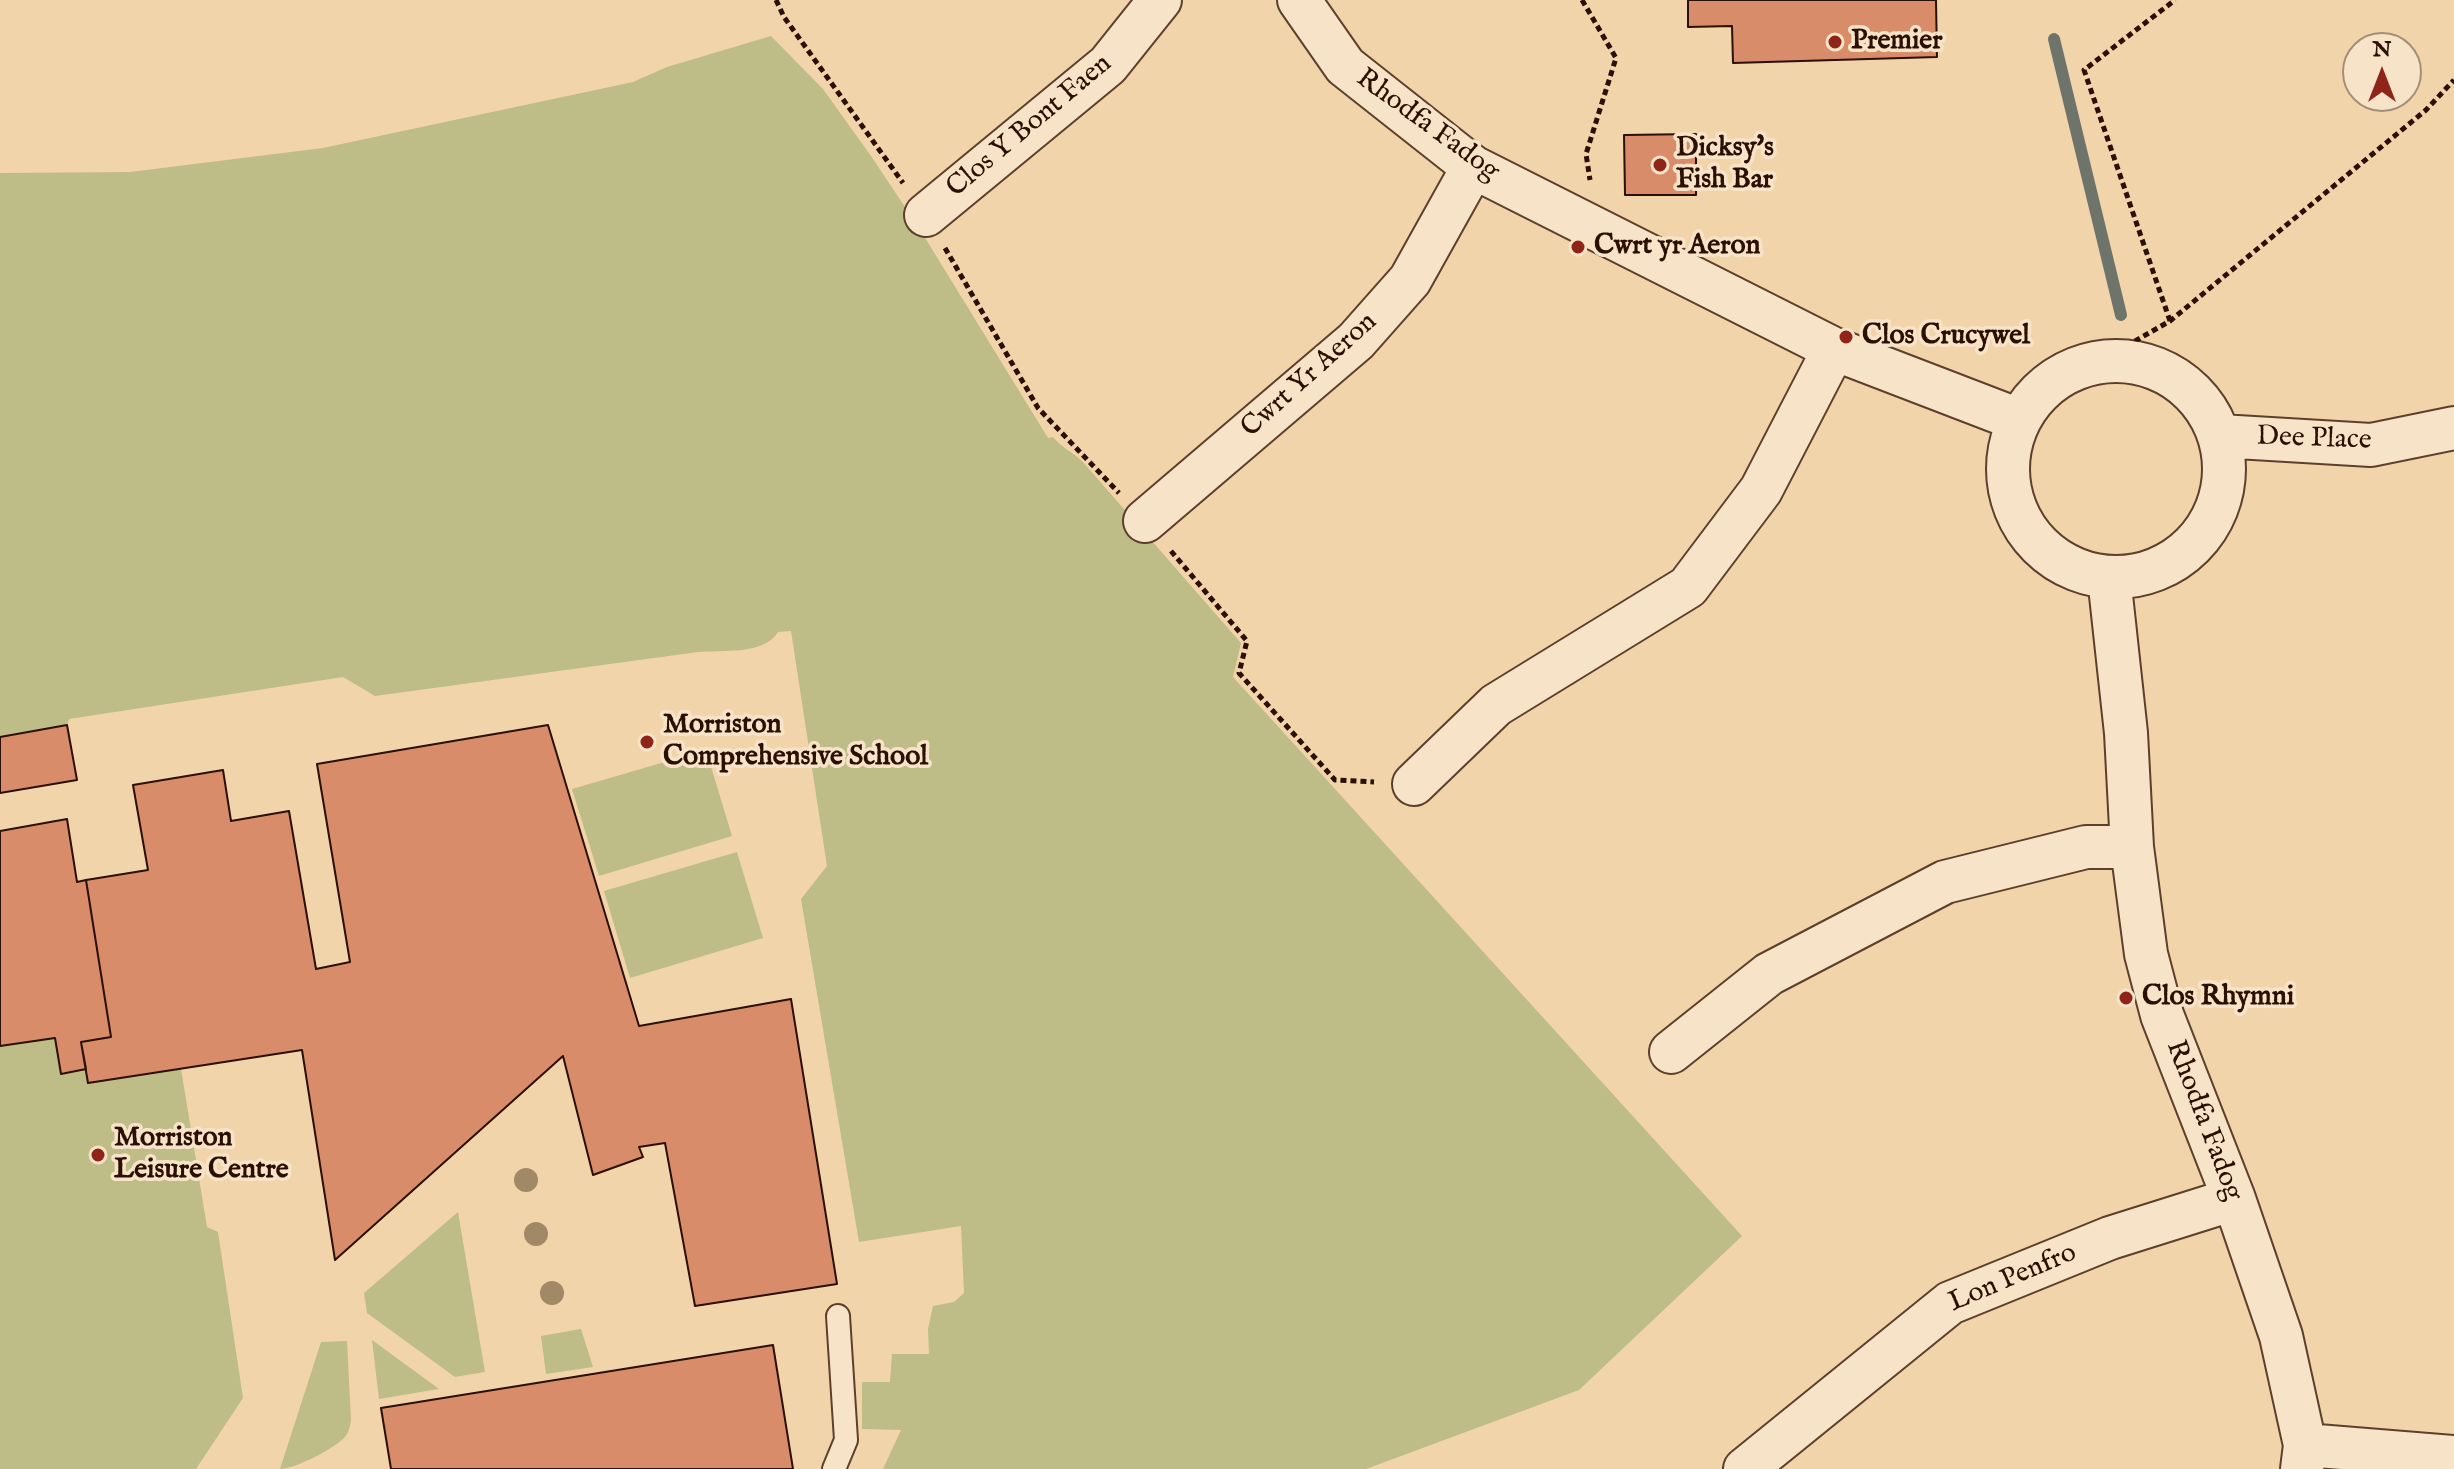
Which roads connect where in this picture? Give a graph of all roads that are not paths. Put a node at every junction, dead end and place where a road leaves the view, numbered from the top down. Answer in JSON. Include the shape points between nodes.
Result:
{"nodes":[{"id":1,"x":1160,"y":0,"type":"edge"},
{"id":2,"x":1299,"y":0,"type":"edge"},
{"id":3,"x":1473,"y":167,"type":"junction"},
{"id":4,"x":926,"y":215,"type":"road end"},
{"id":5,"x":1834,"y":349,"type":"junction"},
{"id":6,"x":2019,"y":420,"type":"junction"},
{"id":7,"x":2454,"y":428,"type":"edge"},
{"id":8,"x":2220,"y":436,"type":"junction"},
{"id":9,"x":1145,"y":521,"type":"road end"},
{"id":10,"x":2109,"y":577,"type":"junction"},
{"id":11,"x":1414,"y":784,"type":"road end"},
{"id":12,"x":2132,"y":847,"type":"junction"},
{"id":13,"x":1671,"y":1052,"type":"dead end"},
{"id":14,"x":2234,"y":1199,"type":"junction"},
{"id":15,"x":838,"y":1316,"type":"dead end"},
{"id":16,"x":2304,"y":1457,"type":"edge"},
{"id":17,"x":2454,"y":1457,"type":"edge"},
{"id":18,"x":834,"y":1469,"type":"edge"},
{"id":19,"x":1745,"y":1469,"type":"edge"}],
"edges":[{"from":1,"to":4,"type":"street","name":"Clos Y Bont Faen","via":[[1108,65]]},
{"from":2,"to":3,"type":"street","name":"Rhodfa Fadog","via":[[1345,66]]},
{"from":3,"to":5,"type":"street","name":"Rhodfa Fadog"},
{"from":3,"to":9,"type":"street","name":"Cwrt Yr Aeron","via":[[1410,280],[1356,341]]},
{"from":5,"to":6,"type":"street","name":"Rhodfa Fadog"},
{"from":5,"to":11,"type":"street","via":[[1761,490],[1688,587],[1496,705]]},
{"from":6,"to":8,"type":"street","via":[[2041,389],[2073,369],[2100,361],[2138,362],[2185,384],[2210,413]]},
{"from":6,"to":10,"type":"street","via":[[2007,474],[2016,511],[2041,547],[2072,568]]},
{"from":7,"to":8,"type":"street","name":"Dee Place","via":[[2371,445]]},
{"from":8,"to":10,"type":"street","via":[[2225,473],[2211,523],[2187,551],[2155,571]]},
{"from":10,"to":12,"type":"street","name":"Rhodfa Fadog"},
{"from":12,"to":13,"type":"street","via":[[2086,847],[1945,882],[1769,974]]},
{"from":12,"to":14,"type":"street","name":"Rhodfa Fadog","via":[[2146,954],[2162,1015]]},
{"from":14,"to":16,"type":"street","name":"Rhodfa Fadog","via":[[2281,1336]]},
{"from":14,"to":19,"type":"street","name":"Lon Penfro","via":[[2110,1238],[1950,1303]]},
{"from":15,"to":18,"type":"lane","via":[[846,1440]]},
{"from":16,"to":17,"type":"street"}]}
